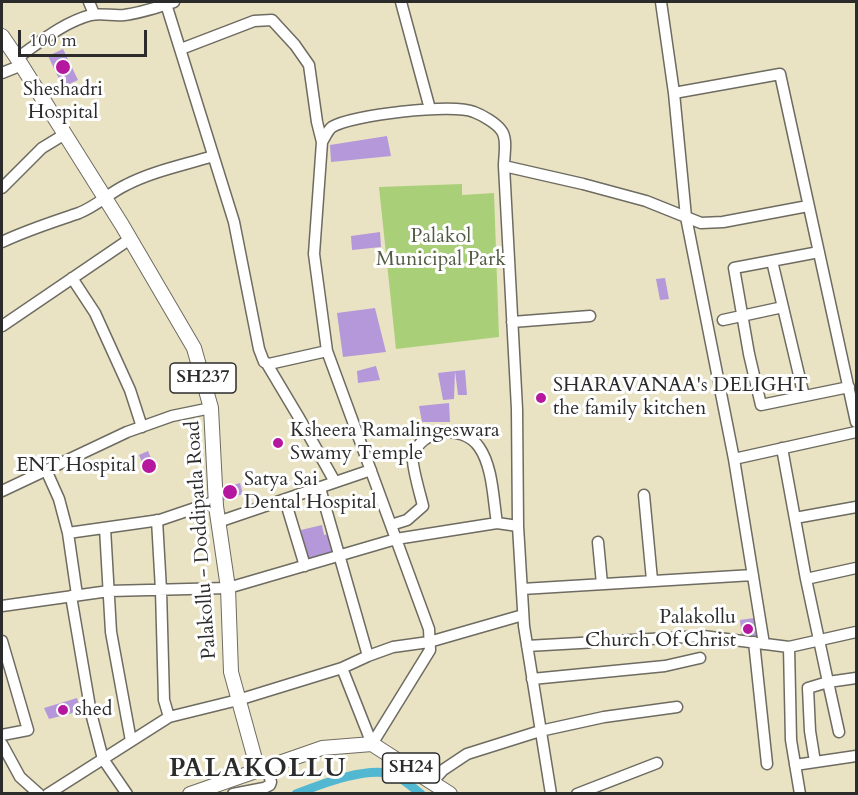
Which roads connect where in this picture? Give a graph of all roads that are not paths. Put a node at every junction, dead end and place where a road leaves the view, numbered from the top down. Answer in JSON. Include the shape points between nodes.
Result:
{"nodes":[{"id":1,"x":89,"y":2,"type":"edge"},
{"id":2,"x":171,"y":2,"type":"edge"},
{"id":3,"x":401,"y":2,"type":"edge"},
{"id":4,"x":661,"y":2,"type":"edge"},
{"id":5,"x":94,"y":14,"type":"junction"},
{"id":6,"x":2,"y":36,"type":"edge"},
{"id":7,"x":181,"y":49,"type":"junction"},
{"id":8,"x":20,"y":61,"type":"junction"},
{"id":9,"x":2,"y":73,"type":"edge"},
{"id":10,"x":674,"y":93,"type":"junction"},
{"id":11,"x":430,"y":109,"type":"junction"},
{"id":12,"x":65,"y":134,"type":"junction"},
{"id":13,"x":322,"y":142,"type":"junction"},
{"id":14,"x":213,"y":156,"type":"junction"},
{"id":15,"x":504,"y":166,"type":"junction"},
{"id":16,"x":2,"y":188,"type":"edge"},
{"id":17,"x":106,"y":199,"type":"junction"},
{"id":18,"x":808,"y":206,"type":"junction"},
{"id":19,"x":686,"y":217,"type":"junction"},
{"id":20,"x":130,"y":239,"type":"junction"},
{"id":21,"x":2,"y":242,"type":"edge"},
{"id":22,"x":819,"y":252,"type":"junction"},
{"id":23,"x":772,"y":261,"type":"junction"},
{"id":24,"x":72,"y":278,"type":"junction"},
{"id":25,"x":783,"y":307,"type":"junction"},
{"id":26,"x":590,"y":316,"type":"dead end"},
{"id":27,"x":742,"y":316,"type":"junction"},
{"id":28,"x":723,"y":320,"type":"dead end"},
{"id":29,"x":512,"y":322,"type":"junction"},
{"id":30,"x":2,"y":326,"type":"edge"},
{"id":31,"x":327,"y":351,"type":"junction"},
{"id":32,"x":267,"y":364,"type":"junction"},
{"id":33,"x":849,"y":387,"type":"junction"},
{"id":34,"x":804,"y":396,"type":"junction"},
{"id":35,"x":211,"y":408,"type":"junction"},
{"id":36,"x":856,"y":422,"type":"edge"},
{"id":37,"x":142,"y":427,"type":"junction"},
{"id":38,"x":856,"y":432,"type":"edge"},
{"id":39,"x":782,"y":448,"type":"junction"},
{"id":40,"x":734,"y":459,"type":"junction"},
{"id":41,"x":46,"y":470,"type":"junction"},
{"id":42,"x":371,"y":470,"type":"junction"},
{"id":43,"x":335,"y":482,"type":"junction"},
{"id":44,"x":320,"y":488,"type":"junction"},
{"id":45,"x":2,"y":491,"type":"edge"},
{"id":46,"x":644,"y":495,"type":"dead end"},
{"id":47,"x":285,"y":500,"type":"junction"},
{"id":48,"x":216,"y":501,"type":"junction"},
{"id":49,"x":856,"y":507,"type":"edge"},
{"id":50,"x":795,"y":518,"type":"junction"},
{"id":51,"x":157,"y":520,"type":"junction"},
{"id":52,"x":218,"y":522,"type":"junction"},
{"id":53,"x":496,"y":522,"type":"junction"},
{"id":54,"x":391,"y":525,"type":"junction"},
{"id":55,"x":518,"y":526,"type":"junction"},
{"id":56,"x":105,"y":528,"type":"junction"},
{"id":57,"x":68,"y":533,"type":"junction"},
{"id":58,"x":396,"y":539,"type":"junction"},
{"id":59,"x":598,"y":542,"type":"dead end"},
{"id":60,"x":338,"y":556,"type":"junction"},
{"id":61,"x":305,"y":566,"type":"junction"},
{"id":62,"x":856,"y":568,"type":"edge"},
{"id":63,"x":753,"y":575,"type":"junction"},
{"id":64,"x":806,"y":579,"type":"junction"},
{"id":65,"x":652,"y":580,"type":"junction"},
{"id":66,"x":602,"y":584,"type":"junction"},
{"id":67,"x":228,"y":588,"type":"junction"},
{"id":68,"x":522,"y":589,"type":"junction"},
{"id":69,"x":161,"y":590,"type":"junction"},
{"id":70,"x":109,"y":591,"type":"junction"},
{"id":71,"x":74,"y":596,"type":"junction"},
{"id":72,"x":2,"y":606,"type":"edge"},
{"id":73,"x":523,"y":615,"type":"junction"},
{"id":74,"x":856,"y":632,"type":"edge"},
{"id":75,"x":2,"y":641,"type":"edge"},
{"id":76,"x":818,"y":641,"type":"junction"},
{"id":77,"x":429,"y":642,"type":"junction"},
{"id":78,"x":759,"y":643,"type":"junction"},
{"id":79,"x":527,"y":646,"type":"junction"},
{"id":80,"x":789,"y":647,"type":"junction"},
{"id":81,"x":368,"y":656,"type":"junction"},
{"id":82,"x":700,"y":658,"type":"dead end"},
{"id":83,"x":342,"y":668,"type":"junction"},
{"id":84,"x":856,"y":678,"type":"edge"},
{"id":85,"x":532,"y":679,"type":"junction"},
{"id":86,"x":828,"y":682,"type":"junction"},
{"id":87,"x":238,"y":700,"type":"junction"},
{"id":88,"x":677,"y":707,"type":"dead end"},
{"id":89,"x":169,"y":717,"type":"junction"},
{"id":90,"x":540,"y":731,"type":"junction"},
{"id":91,"x":839,"y":732,"type":"dead end"},
{"id":92,"x":2,"y":735,"type":"edge"},
{"id":93,"x":131,"y":741,"type":"junction"},
{"id":94,"x":2,"y":744,"type":"edge"},
{"id":95,"x":372,"y":744,"type":"junction"},
{"id":96,"x":856,"y":756,"type":"edge"},
{"id":97,"x":103,"y":759,"type":"junction"},
{"id":98,"x":815,"y":762,"type":"junction"},
{"id":99,"x":657,"y":763,"type":"dead end"},
{"id":100,"x":767,"y":764,"type":"dead end"},
{"id":101,"x":795,"y":765,"type":"junction"},
{"id":102,"x":263,"y":769,"type":"junction"},
{"id":103,"x":432,"y":782,"type":"junction"},
{"id":104,"x":39,"y":794,"type":"edge"},
{"id":105,"x":48,"y":794,"type":"edge"},
{"id":106,"x":127,"y":794,"type":"edge"},
{"id":107,"x":190,"y":794,"type":"edge"},
{"id":108,"x":233,"y":794,"type":"edge"},
{"id":109,"x":450,"y":794,"type":"edge"},
{"id":110,"x":551,"y":794,"type":"edge"},
{"id":111,"x":577,"y":794,"type":"edge"},
{"id":112,"x":800,"y":794,"type":"edge"}],
"edges":[{"from":1,"to":5,"type":"street"},
{"from":2,"to":5,"type":"street","via":[[121,15]]},
{"from":2,"to":7,"type":"street"},
{"from":3,"to":11,"type":"street"},
{"from":4,"to":10,"type":"street"},
{"from":5,"to":8,"type":"street","via":[[69,24]]},
{"from":6,"to":8,"type":"main road","name":"Palakollu - Doddipatla Road","number":"SH237"},
{"from":7,"to":13,"type":"street","via":[[254,21],[272,21],[309,65]]},
{"from":7,"to":14,"type":"street"},
{"from":8,"to":9,"type":"street"},
{"from":8,"to":12,"type":"main road","name":"Palakollu - Doddipatla Road","number":"SH237"},
{"from":10,"to":18,"type":"street","via":[[780,74]]},
{"from":10,"to":19,"type":"street"},
{"from":11,"to":13,"type":"street","via":[[347,120],[331,128]]},
{"from":11,"to":15,"type":"street","via":[[473,111],[498,127],[503,132]]},
{"from":12,"to":16,"type":"street","via":[[42,148]]},
{"from":12,"to":17,"type":"main road","name":"Palakollu - Doddipatla Road","number":"SH237"},
{"from":13,"to":31,"type":"street","via":[[314,254]]},
{"from":14,"to":17,"type":"street","via":[[140,178]]},
{"from":14,"to":32,"type":"street","via":[[234,222],[259,348]]},
{"from":15,"to":19,"type":"street","via":[[646,201]]},
{"from":15,"to":29,"type":"street"},
{"from":17,"to":20,"type":"main road","name":"Palakollu - Doddipatla Road","number":"SH237"},
{"from":17,"to":21,"type":"street"},
{"from":18,"to":19,"type":"street","via":[[723,222],[701,223]]},
{"from":18,"to":22,"type":"street"},
{"from":19,"to":40,"type":"street"},
{"from":20,"to":24,"type":"street"},
{"from":20,"to":35,"type":"main road","name":"Palakollu - Doddipatla Road","number":"SH237","via":[[194,348]]},
{"from":22,"to":23,"type":"street"},
{"from":22,"to":33,"type":"street"},
{"from":23,"to":25,"type":"street"},
{"from":23,"to":27,"type":"street","via":[[734,268]]},
{"from":24,"to":30,"type":"street"},
{"from":24,"to":37,"type":"street","via":[[95,313],[130,390]]},
{"from":25,"to":27,"type":"street"},
{"from":25,"to":34,"type":"street"},
{"from":26,"to":29,"type":"street"},
{"from":27,"to":28,"type":"street"},
{"from":27,"to":34,"type":"street","via":[[761,405]]},
{"from":29,"to":55,"type":"street"},
{"from":31,"to":32,"type":"street"},
{"from":31,"to":42,"type":"street"},
{"from":32,"to":43,"type":"street"},
{"from":33,"to":34,"type":"street"},
{"from":33,"to":36,"type":"street"},
{"from":35,"to":37,"type":"street"},
{"from":35,"to":48,"type":"main road","name":"Palakollu - Doddipatla Road","number":"SH237"},
{"from":37,"to":41,"type":"street"},
{"from":38,"to":39,"type":"street"},
{"from":39,"to":40,"type":"street"},
{"from":39,"to":50,"type":"street"},
{"from":40,"to":63,"type":"street"},
{"from":41,"to":45,"type":"street"},
{"from":41,"to":57,"type":"street"},
{"from":42,"to":43,"type":"street"},
{"from":42,"to":54,"type":"street"},
{"from":43,"to":44,"type":"street"},
{"from":44,"to":47,"type":"street"},
{"from":44,"to":60,"type":"street"},
{"from":46,"to":65,"type":"street"},
{"from":47,"to":52,"type":"street"},
{"from":47,"to":61,"type":"street"},
{"from":48,"to":51,"type":"street"},
{"from":48,"to":52,"type":"main road","name":"Palakollu - Doddipatla Road","number":"SH237"},
{"from":49,"to":50,"type":"street"},
{"from":50,"to":64,"type":"street"},
{"from":51,"to":56,"type":"street"},
{"from":51,"to":69,"type":"street"},
{"from":52,"to":67,"type":"main road","name":"Palakollu - Doddipatla Road","number":"SH237"},
{"from":53,"to":54,"type":"street","via":[[487,463],[478,445],[461,434],[441,432],[421,440],[412,458],[423,506],[407,520]]},
{"from":53,"to":55,"type":"street"},
{"from":53,"to":58,"type":"street"},
{"from":54,"to":58,"type":"street"},
{"from":55,"to":68,"type":"street"},
{"from":56,"to":57,"type":"street"},
{"from":56,"to":70,"type":"street"},
{"from":57,"to":71,"type":"street"},
{"from":58,"to":60,"type":"street"},
{"from":58,"to":77,"type":"street","via":[[429,629]]},
{"from":59,"to":66,"type":"street"},
{"from":60,"to":61,"type":"street"},
{"from":60,"to":81,"type":"street"},
{"from":61,"to":67,"type":"street"},
{"from":62,"to":64,"type":"street"},
{"from":63,"to":65,"type":"street"},
{"from":63,"to":78,"type":"street"},
{"from":64,"to":76,"type":"street"},
{"from":65,"to":66,"type":"street"},
{"from":66,"to":68,"type":"street"},
{"from":67,"to":69,"type":"street"},
{"from":67,"to":87,"type":"main road","name":"Palakollu - Doddipatla Road","number":"SH237","via":[[231,672]]},
{"from":68,"to":73,"type":"street"},
{"from":69,"to":70,"type":"street"},
{"from":69,"to":89,"type":"street","via":[[164,700]]},
{"from":70,"to":71,"type":"street"},
{"from":70,"to":93,"type":"street","via":[[111,632]]},
{"from":71,"to":72,"type":"street"},
{"from":71,"to":97,"type":"street","via":[[91,713]]},
{"from":73,"to":77,"type":"street"},
{"from":73,"to":79,"type":"street"},
{"from":74,"to":76,"type":"street"},
{"from":75,"to":92,"type":"street","via":[[28,730]]},
{"from":76,"to":80,"type":"street"},
{"from":76,"to":86,"type":"street"},
{"from":77,"to":81,"type":"street","via":[[393,647]]},
{"from":77,"to":95,"type":"street","via":[[430,650]]},
{"from":78,"to":79,"type":"street","via":[[703,636]]},
{"from":78,"to":80,"type":"street"},
{"from":78,"to":100,"type":"street"},
{"from":79,"to":85,"type":"street"},
{"from":80,"to":101,"type":"street","via":[[790,740]]},
{"from":81,"to":83,"type":"street"},
{"from":82,"to":85,"type":"street","via":[[665,666]]},
{"from":83,"to":87,"type":"street"},
{"from":83,"to":95,"type":"street"},
{"from":84,"to":86,"type":"street"},
{"from":85,"to":90,"type":"street"},
{"from":86,"to":91,"type":"street"},
{"from":86,"to":98,"type":"street","via":[[808,688]]},
{"from":87,"to":89,"type":"street"},
{"from":87,"to":102,"type":"main road","name":"Palakollu - Doddipatla Road","number":"SH237"},
{"from":88,"to":90,"type":"street"},
{"from":89,"to":93,"type":"street"},
{"from":90,"to":103,"type":"street","via":[[467,754]]},
{"from":90,"to":110,"type":"street"},
{"from":93,"to":97,"type":"street"},
{"from":94,"to":104,"type":"street","via":[[20,777]]},
{"from":95,"to":102,"type":"main road","number":"SH24","via":[[322,748]]},
{"from":95,"to":103,"type":"main road","number":"SH24"},
{"from":96,"to":98,"type":"street"},
{"from":97,"to":105,"type":"street"},
{"from":97,"to":106,"type":"street"},
{"from":98,"to":101,"type":"street"},
{"from":99,"to":111,"type":"street"},
{"from":101,"to":112,"type":"street"},
{"from":102,"to":107,"type":"main road","number":"SH24"},
{"from":102,"to":108,"type":"street","via":[[270,785]]},
{"from":103,"to":109,"type":"main road","number":"SH24"}]}
